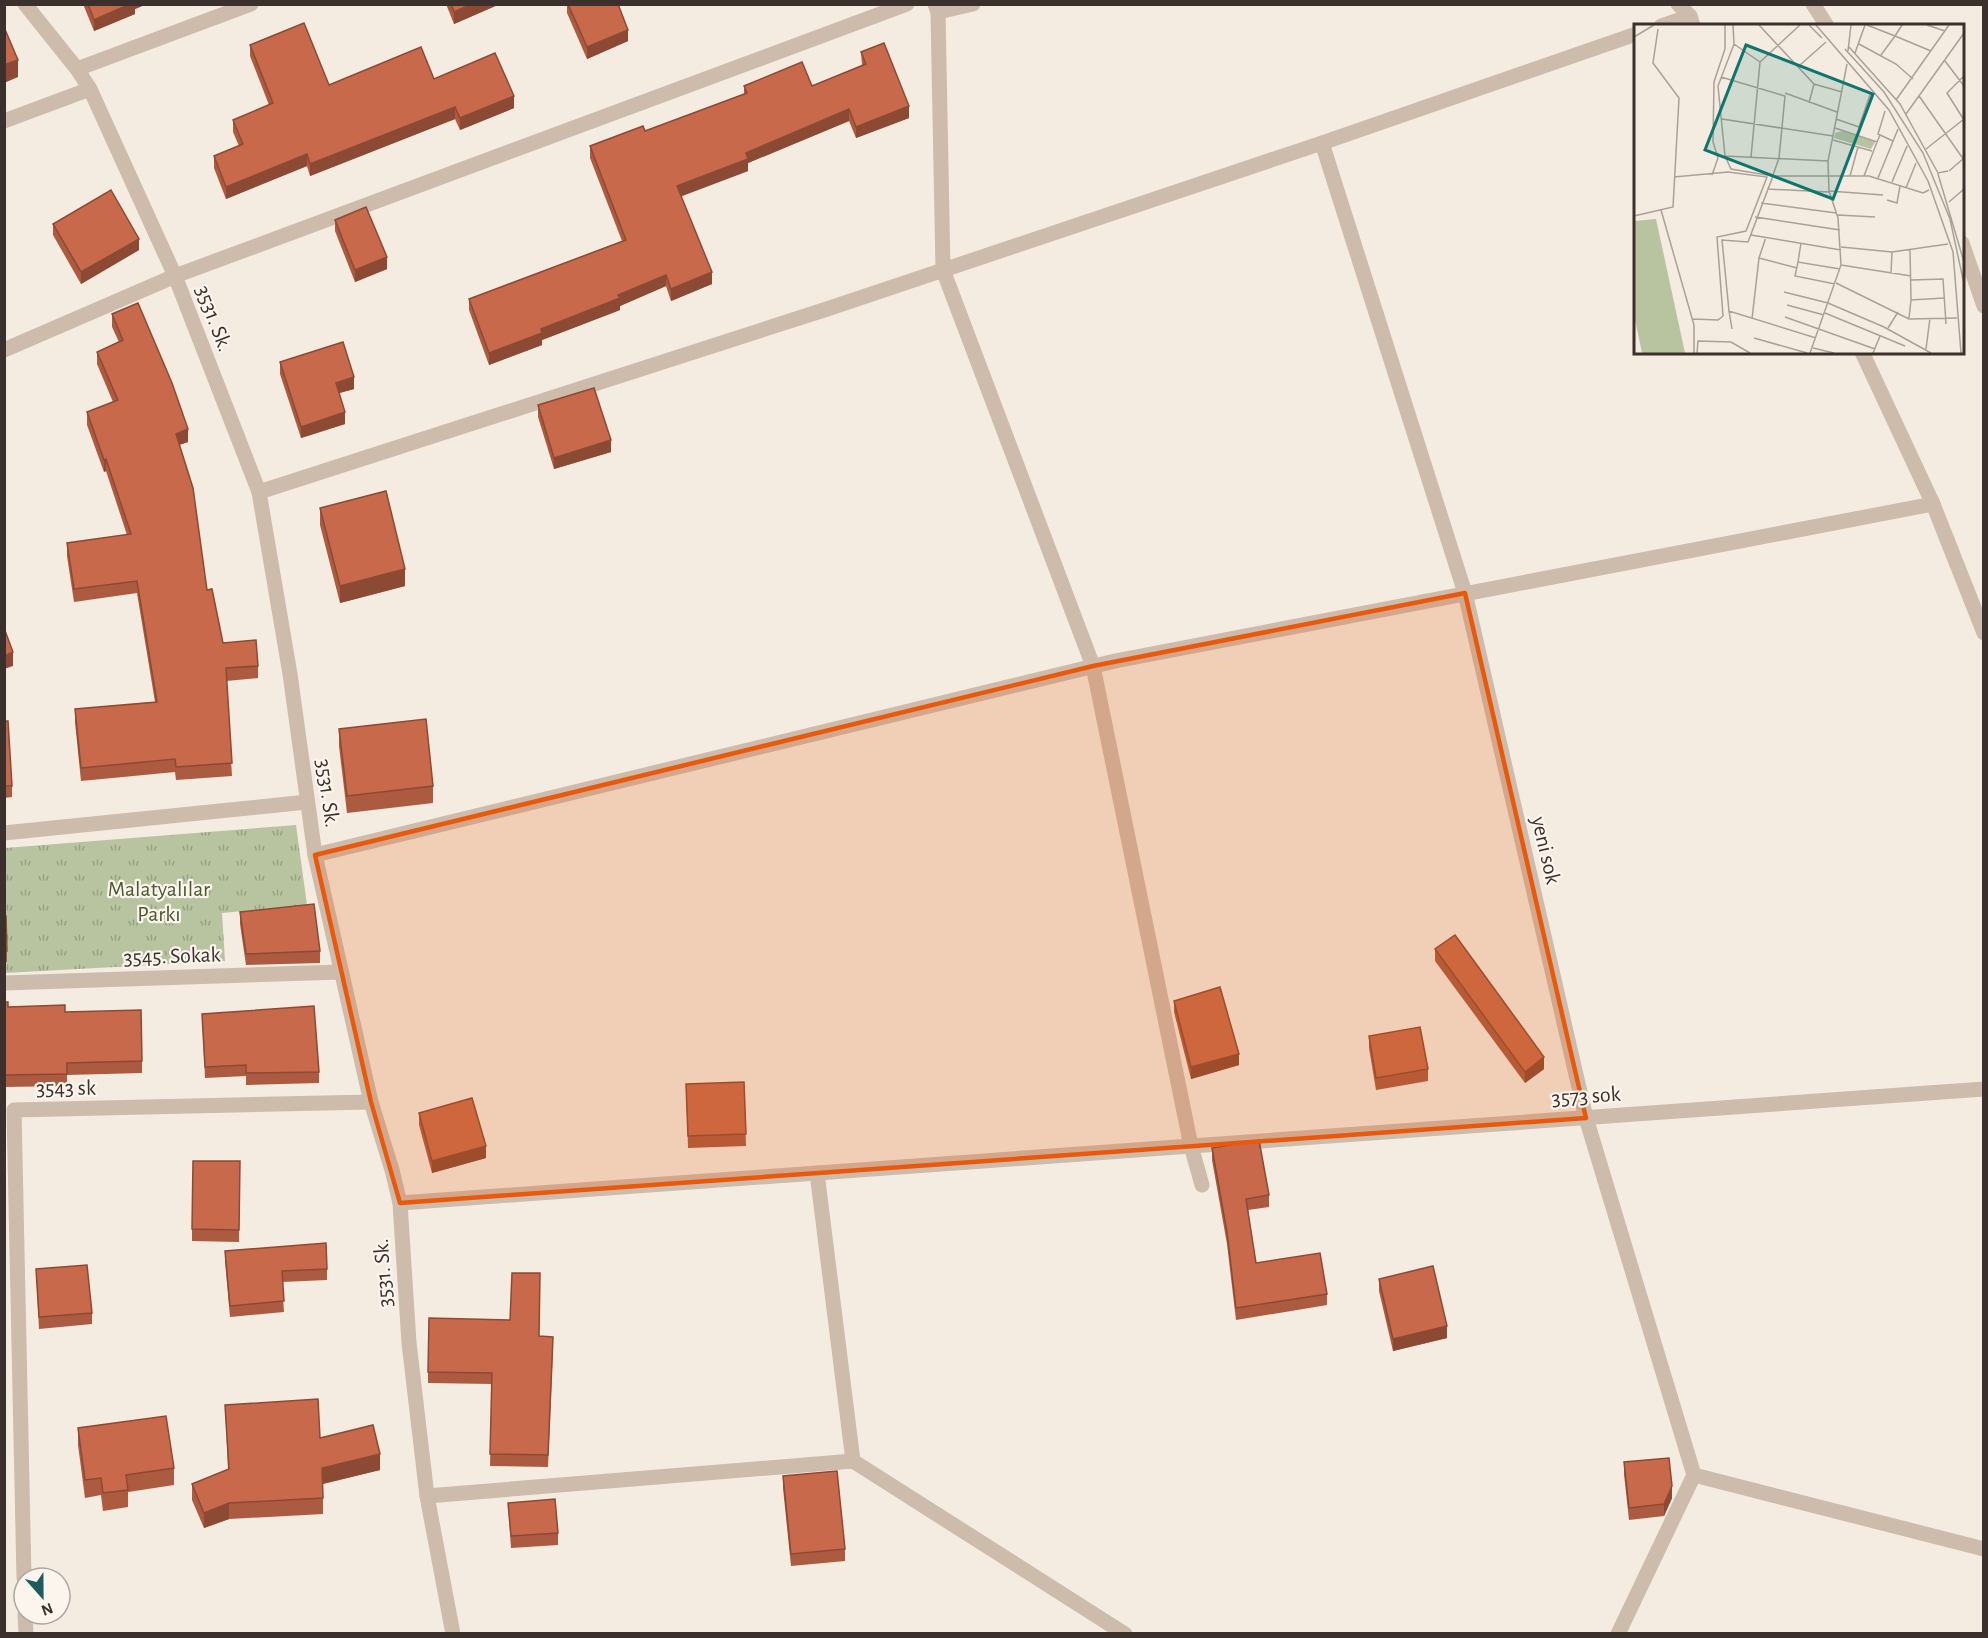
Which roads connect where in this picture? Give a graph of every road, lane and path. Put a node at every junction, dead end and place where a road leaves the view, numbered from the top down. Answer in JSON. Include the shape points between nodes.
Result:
{"nodes":[{"id":1,"x":25,"y":4,"type":"edge"},
{"id":2,"x":250,"y":4,"type":"edge"},
{"id":3,"x":907,"y":4,"type":"edge"},
{"id":4,"x":973,"y":4,"type":"edge"},
{"id":5,"x":1678,"y":4,"type":"edge"},
{"id":6,"x":1813,"y":4,"type":"edge"},
{"id":7,"x":937,"y":8,"type":"edge"},
{"id":8,"x":1692,"y":21,"type":"edge"},
{"id":9,"x":1673,"y":24,"type":"edge"},
{"id":10,"x":1826,"y":24,"type":"edge"},
{"id":11,"x":1634,"y":34,"type":"edge"},
{"id":12,"x":77,"y":69,"type":"junction"},
{"id":13,"x":90,"y":89,"type":"junction"},
{"id":14,"x":4,"y":121,"type":"edge"},
{"id":15,"x":1323,"y":143,"type":"junction"},
{"id":16,"x":1964,"y":249,"type":"edge"},
{"id":17,"x":943,"y":270,"type":"junction"},
{"id":18,"x":175,"y":276,"type":"junction"},
{"id":19,"x":1983,"y":306,"type":"edge"},
{"id":20,"x":4,"y":350,"type":"edge"},
{"id":21,"x":1863,"y":354,"type":"edge"},
{"id":22,"x":259,"y":492,"type":"junction"},
{"id":23,"x":1932,"y":504,"type":"junction"},
{"id":24,"x":1464,"y":593,"type":"junction"},
{"id":25,"x":1983,"y":633,"type":"edge"},
{"id":26,"x":1093,"y":666,"type":"junction"},
{"id":27,"x":307,"y":802,"type":"junction"},
{"id":28,"x":4,"y":833,"type":"edge"},
{"id":29,"x":315,"y":855,"type":"junction"},
{"id":30,"x":341,"y":972,"type":"junction"},
{"id":31,"x":4,"y":983,"type":"edge"},
{"id":32,"x":1983,"y":1089,"type":"edge"},
{"id":33,"x":371,"y":1102,"type":"junction"},
{"id":34,"x":1586,"y":1118,"type":"junction"},
{"id":35,"x":1191,"y":1146,"type":"junction"},
{"id":36,"x":817,"y":1173,"type":"junction"},
{"id":37,"x":1202,"y":1185,"type":"dead end"},
{"id":38,"x":400,"y":1203,"type":"junction"},
{"id":39,"x":853,"y":1461,"type":"junction"},
{"id":40,"x":1694,"y":1475,"type":"junction"},
{"id":41,"x":427,"y":1496,"type":"junction"},
{"id":42,"x":1983,"y":1549,"type":"edge"},
{"id":43,"x":24,"y":1566,"type":"edge"},
{"id":44,"x":453,"y":1634,"type":"edge"},
{"id":45,"x":1125,"y":1634,"type":"edge"},
{"id":46,"x":1618,"y":1634,"type":"edge"}],
"edges":[{"from":1,"to":12,"type":"street","name":"3531. Sk."},
{"from":2,"to":12,"type":"street"},
{"from":3,"to":18,"type":"street"},
{"from":4,"to":7,"type":"street"},
{"from":5,"to":8,"type":"street"},
{"from":6,"to":10,"type":"street"},
{"from":7,"to":17,"type":"street"},
{"from":8,"to":9,"type":"street"},
{"from":11,"to":15,"type":"street"},
{"from":12,"to":13,"type":"street","name":"3531. Sk."},
{"from":13,"to":14,"type":"street"},
{"from":13,"to":18,"type":"street","name":"3531. Sk."},
{"from":15,"to":17,"type":"street"},
{"from":15,"to":24,"type":"street","name":"yeni sok"},
{"from":16,"to":19,"type":"street"},
{"from":17,"to":22,"type":"street"},
{"from":17,"to":26,"type":"street"},
{"from":18,"to":20,"type":"street"},
{"from":18,"to":22,"type":"street","name":"3531. Sk."},
{"from":21,"to":23,"type":"street"},
{"from":22,"to":27,"type":"street","name":"3531. Sk."},
{"from":23,"to":24,"type":"street"},
{"from":23,"to":25,"type":"street"},
{"from":24,"to":26,"type":"street"},
{"from":24,"to":34,"type":"street","name":"yeni sok"},
{"from":26,"to":29,"type":"street"},
{"from":26,"to":35,"type":"street"},
{"from":27,"to":28,"type":"street"},
{"from":27,"to":29,"type":"street","name":"3531. Sk."},
{"from":29,"to":30,"type":"street","name":"3531. Sk."},
{"from":30,"to":31,"type":"street","name":"3545. Sokak"},
{"from":30,"to":33,"type":"street","name":"3531. Sk."},
{"from":32,"to":34,"type":"street","name":"3573 sok"},
{"from":33,"to":38,"type":"street","name":"3531. Sk."},
{"from":33,"to":43,"type":"street","name":"3543 sk","via":[[14,1110]]},
{"from":34,"to":35,"type":"street","name":"3573 sok"},
{"from":34,"to":40,"type":"street","name":"yeni sok"},
{"from":35,"to":36,"type":"street","name":"3573 sok"},
{"from":35,"to":37,"type":"street"},
{"from":36,"to":38,"type":"street","name":"3573 sok"},
{"from":36,"to":39,"type":"street"},
{"from":38,"to":41,"type":"street","name":"3531. Sk.","via":[[409,1343]]},
{"from":39,"to":41,"type":"street"},
{"from":39,"to":45,"type":"street"},
{"from":40,"to":42,"type":"street"},
{"from":40,"to":46,"type":"street"},
{"from":41,"to":44,"type":"street","name":"3531. Sk."}]}
